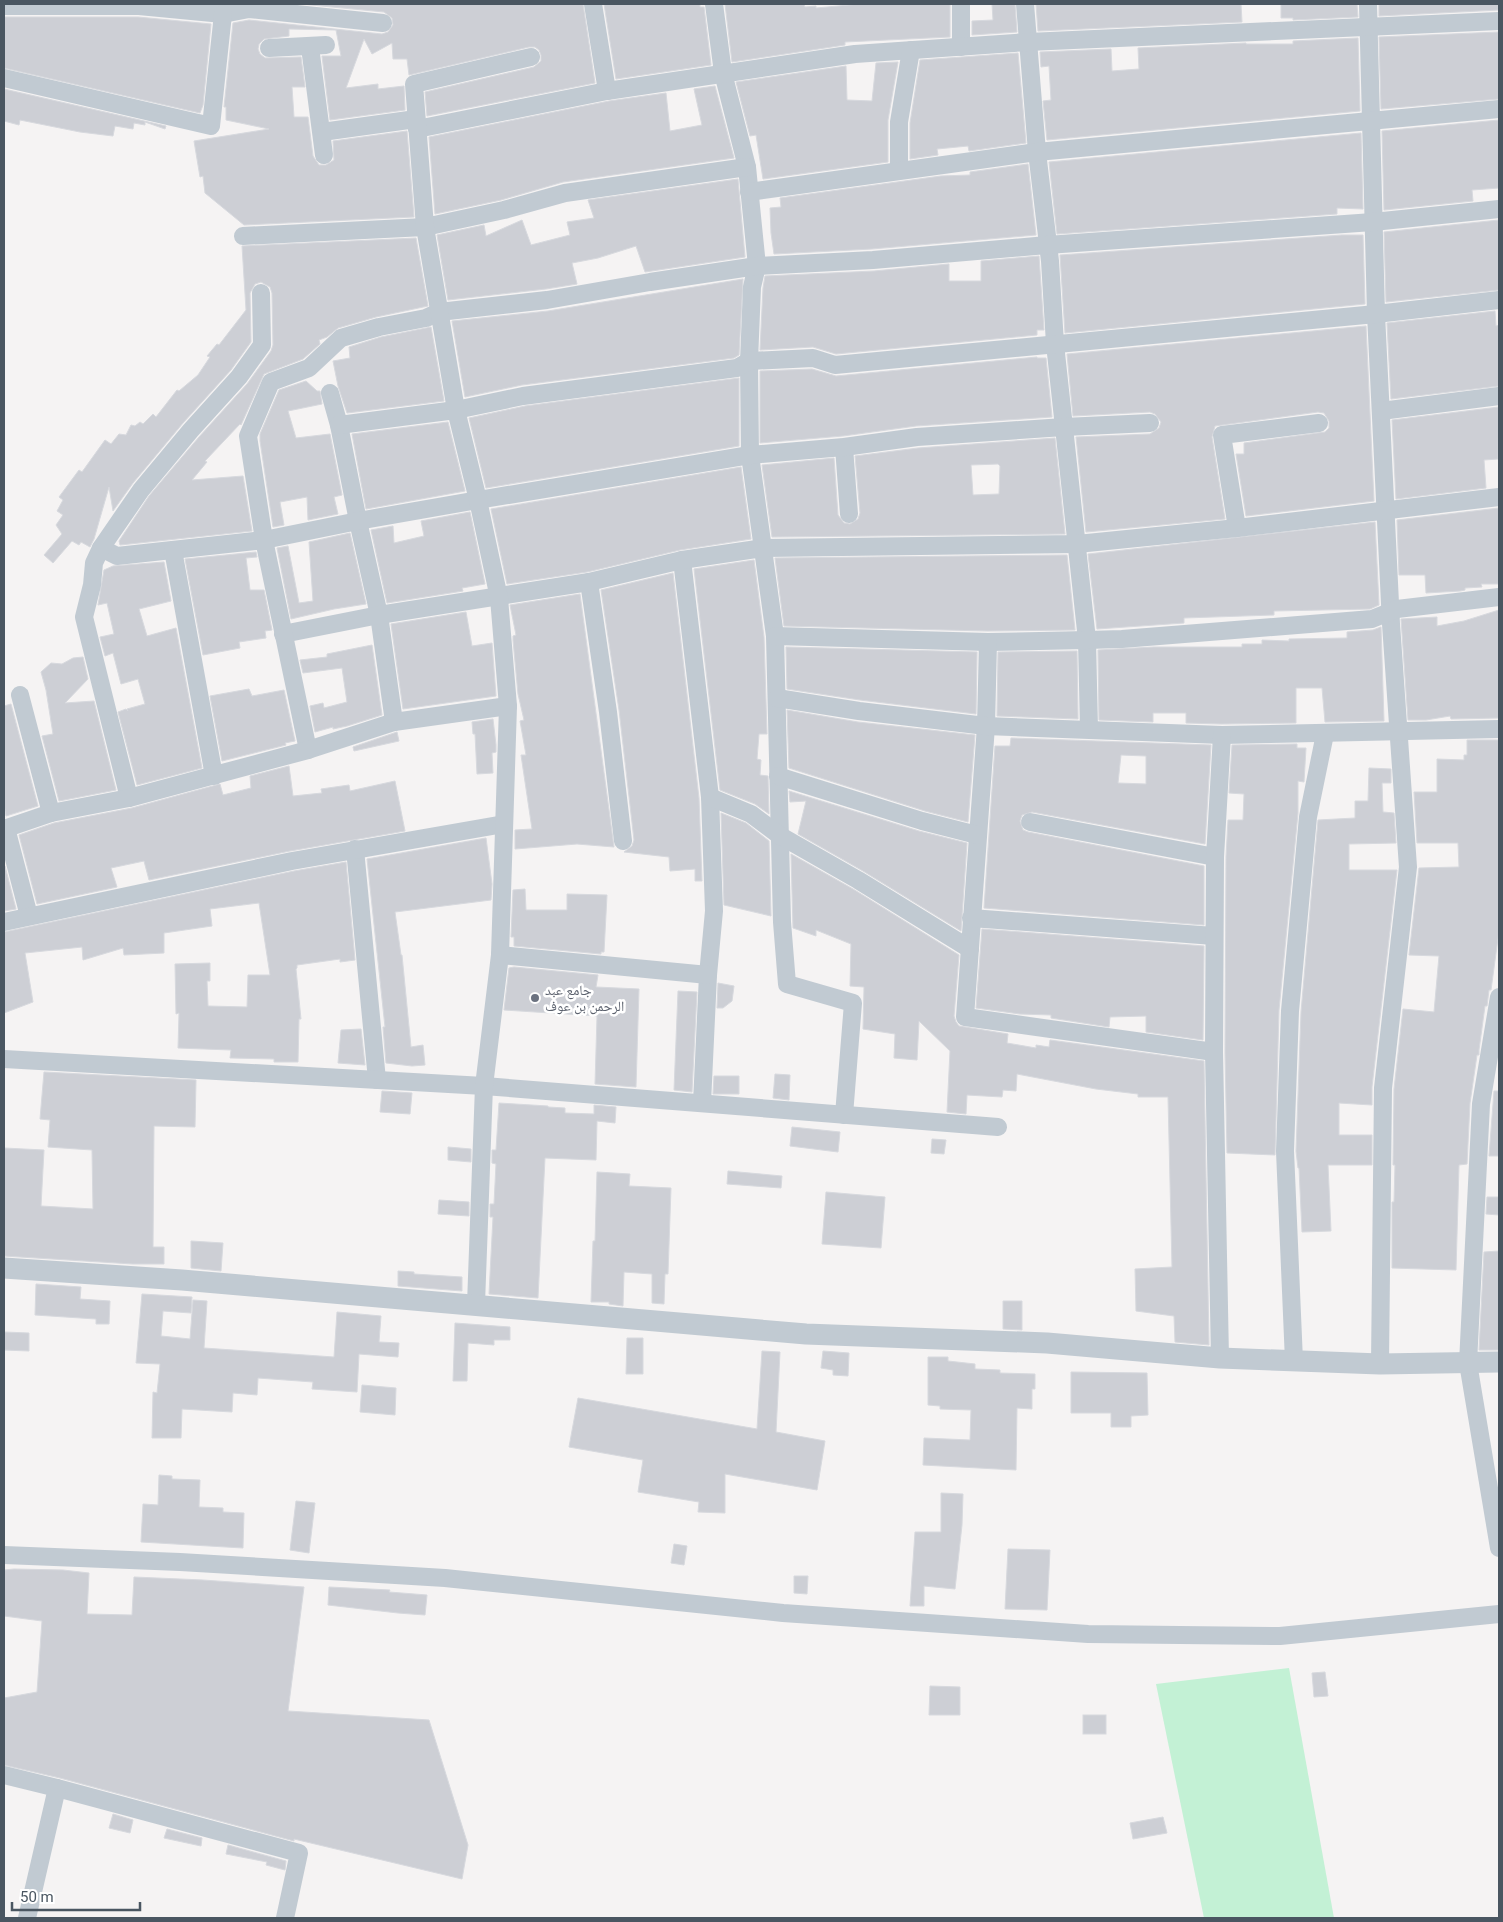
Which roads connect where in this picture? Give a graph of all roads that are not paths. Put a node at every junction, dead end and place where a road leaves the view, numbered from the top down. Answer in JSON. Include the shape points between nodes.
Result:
{"nodes":[{"id":1,"x":593,"y":4,"type":"edge"},
{"id":2,"x":714,"y":4,"type":"edge"},
{"id":3,"x":961,"y":4,"type":"edge"},
{"id":4,"x":1025,"y":4,"type":"edge"},
{"id":5,"x":1368,"y":4,"type":"edge"},
{"id":6,"x":139,"y":5,"type":"edge"},
{"id":7,"x":4,"y":6,"type":"edge"},
{"id":8,"x":249,"y":7,"type":"edge"},
{"id":9,"x":322,"y":10,"type":"edge"},
{"id":10,"x":223,"y":14,"type":"junction"},
{"id":11,"x":1499,"y":21,"type":"edge"},
{"id":12,"x":383,"y":23,"type":"dead end"},
{"id":13,"x":1369,"y":27,"type":"junction"},
{"id":14,"x":1028,"y":42,"type":"junction"},
{"id":15,"x":961,"y":47,"type":"junction"},
{"id":16,"x":269,"y":48,"type":"dead end"},
{"id":17,"x":911,"y":50,"type":"junction"},
{"id":18,"x":530,"y":57,"type":"dead end"},
{"id":19,"x":723,"y":73,"type":"junction"},
{"id":20,"x":4,"y":78,"type":"edge"},
{"id":21,"x":607,"y":91,"type":"junction"},
{"id":22,"x":1499,"y":108,"type":"edge"},
{"id":23,"x":1370,"y":122,"type":"junction"},
{"id":24,"x":417,"y":124,"type":"junction"},
{"id":25,"x":322,"y":132,"type":"junction"},
{"id":26,"x":1037,"y":152,"type":"junction"},
{"id":27,"x":324,"y":155,"type":"dead end"},
{"id":28,"x":747,"y":168,"type":"junction"},
{"id":29,"x":899,"y":170,"type":"junction"},
{"id":30,"x":750,"y":192,"type":"junction"},
{"id":31,"x":1499,"y":210,"type":"edge"},
{"id":32,"x":1373,"y":222,"type":"junction"},
{"id":33,"x":425,"y":227,"type":"junction"},
{"id":34,"x":242,"y":236,"type":"dead end"},
{"id":35,"x":1047,"y":245,"type":"junction"},
{"id":36,"x":758,"y":266,"type":"junction"},
{"id":37,"x":261,"y":293,"type":"dead end"},
{"id":38,"x":1499,"y":300,"type":"edge"},
{"id":39,"x":439,"y":312,"type":"junction"},
{"id":40,"x":1376,"y":314,"type":"junction"},
{"id":41,"x":1056,"y":344,"type":"junction"},
{"id":42,"x":749,"y":361,"type":"junction"},
{"id":43,"x":330,"y":393,"type":"dead end"},
{"id":44,"x":1499,"y":396,"type":"edge"},
{"id":45,"x":456,"y":410,"type":"junction"},
{"id":46,"x":1381,"y":411,"type":"junction"},
{"id":47,"x":1150,"y":423,"type":"dead end"},
{"id":48,"x":1319,"y":423,"type":"dead end"},
{"id":49,"x":340,"y":425,"type":"junction"},
{"id":50,"x":1064,"y":427,"type":"junction"},
{"id":51,"x":844,"y":447,"type":"junction"},
{"id":52,"x":750,"y":455,"type":"junction"},
{"id":53,"x":1499,"y":497,"type":"edge"},
{"id":54,"x":478,"y":500,"type":"junction"},
{"id":55,"x":1386,"y":509,"type":"junction"},
{"id":56,"x":849,"y":514,"type":"dead end"},
{"id":57,"x":358,"y":521,"type":"junction"},
{"id":58,"x":1237,"y":528,"type":"junction"},
{"id":59,"x":264,"y":540,"type":"junction"},
{"id":60,"x":1076,"y":544,"type":"junction"},
{"id":61,"x":101,"y":548,"type":"junction"},
{"id":62,"x":764,"y":548,"type":"junction"},
{"id":63,"x":173,"y":550,"type":"junction"},
{"id":64,"x":682,"y":560,"type":"junction"},
{"id":65,"x":590,"y":582,"type":"junction"},
{"id":66,"x":1499,"y":597,"type":"edge"},
{"id":67,"x":499,"y":598,"type":"junction"},
{"id":68,"x":1390,"y":611,"type":"junction"},
{"id":69,"x":379,"y":615,"type":"junction"},
{"id":70,"x":283,"y":634,"type":"junction"},
{"id":71,"x":775,"y":636,"type":"junction"},
{"id":72,"x":1087,"y":640,"type":"junction"},
{"id":73,"x":988,"y":642,"type":"junction"},
{"id":74,"x":20,"y":695,"type":"dead end"},
{"id":75,"x":777,"y":698,"type":"junction"},
{"id":76,"x":508,"y":706,"type":"junction"},
{"id":77,"x":394,"y":722,"type":"junction"},
{"id":78,"x":986,"y":726,"type":"junction"},
{"id":79,"x":1499,"y":729,"type":"edge"},
{"id":80,"x":1089,"y":730,"type":"junction"},
{"id":81,"x":1398,"y":732,"type":"junction"},
{"id":82,"x":1325,"y":734,"type":"junction"},
{"id":83,"x":1222,"y":735,"type":"junction"},
{"id":84,"x":308,"y":750,"type":"junction"},
{"id":85,"x":214,"y":776,"type":"junction"},
{"id":86,"x":778,"y":776,"type":"junction"},
{"id":87,"x":710,"y":797,"type":"junction"},
{"id":88,"x":129,"y":798,"type":"junction"},
{"id":89,"x":51,"y":813,"type":"junction"},
{"id":90,"x":1030,"y":822,"type":"dead end"},
{"id":91,"x":504,"y":824,"type":"junction"},
{"id":92,"x":5,"y":829,"type":"edge"},
{"id":93,"x":779,"y":835,"type":"junction"},
{"id":94,"x":977,"y":835,"type":"junction"},
{"id":95,"x":623,"y":841,"type":"dead end"},
{"id":96,"x":355,"y":849,"type":"junction"},
{"id":97,"x":1215,"y":857,"type":"junction"},
{"id":98,"x":29,"y":916,"type":"junction"},
{"id":99,"x":971,"y":918,"type":"junction"},
{"id":100,"x":4,"y":922,"type":"edge"},
{"id":101,"x":1214,"y":936,"type":"junction"},
{"id":102,"x":970,"y":949,"type":"junction"},
{"id":103,"x":500,"y":956,"type":"junction"},
{"id":104,"x":708,"y":976,"type":"junction"},
{"id":105,"x":1499,"y":997,"type":"edge"},
{"id":106,"x":1214,"y":1052,"type":"junction"},
{"id":107,"x":4,"y":1059,"type":"edge"},
{"id":108,"x":377,"y":1080,"type":"junction"},
{"id":109,"x":484,"y":1086,"type":"junction"},
{"id":110,"x":702,"y":1103,"type":"junction"},
{"id":111,"x":844,"y":1115,"type":"junction"},
{"id":112,"x":998,"y":1127,"type":"dead end"},
{"id":113,"x":4,"y":1268,"type":"edge"},
{"id":114,"x":476,"y":1304,"type":"junction"},
{"id":115,"x":1220,"y":1358,"type":"junction"},
{"id":116,"x":1294,"y":1361,"type":"junction"},
{"id":117,"x":1499,"y":1362,"type":"edge"},
{"id":118,"x":1468,"y":1363,"type":"junction"},
{"id":119,"x":1380,"y":1364,"type":"junction"},
{"id":120,"x":1499,"y":1548,"type":"edge"},
{"id":121,"x":4,"y":1556,"type":"edge"},
{"id":122,"x":1499,"y":1614,"type":"edge"},
{"id":123,"x":4,"y":1775,"type":"edge"},
{"id":124,"x":57,"y":1788,"type":"junction"},
{"id":125,"x":27,"y":1918,"type":"edge"},
{"id":126,"x":285,"y":1918,"type":"edge"}],
"edges":[{"from":1,"to":21,"type":"street"},
{"from":2,"to":19,"type":"street"},
{"from":3,"to":15,"type":"street"},
{"from":4,"to":14,"type":"street"},
{"from":5,"to":13,"type":"street"},
{"from":6,"to":7,"type":"street"},
{"from":6,"to":10,"type":"street"},
{"from":8,"to":9,"type":"street"},
{"from":8,"to":10,"type":"street"},
{"from":9,"to":12,"type":"street"},
{"from":10,"to":20,"type":"street","via":[[211,126]]},
{"from":11,"to":13,"type":"street"},
{"from":13,"to":14,"type":"street"},
{"from":13,"to":23,"type":"street"},
{"from":14,"to":15,"type":"street"},
{"from":14,"to":26,"type":"street"},
{"from":15,"to":17,"type":"street"},
{"from":16,"to":25,"type":"street","via":[[318,46]]},
{"from":17,"to":19,"type":"street","via":[[855,54]]},
{"from":17,"to":29,"type":"street","via":[[899,122]]},
{"from":18,"to":24,"type":"street","via":[[414,84]]},
{"from":19,"to":21,"type":"street"},
{"from":19,"to":28,"type":"street"},
{"from":21,"to":24,"type":"street"},
{"from":22,"to":23,"type":"street"},
{"from":23,"to":26,"type":"street"},
{"from":23,"to":32,"type":"street"},
{"from":24,"to":25,"type":"street"},
{"from":24,"to":33,"type":"street"},
{"from":25,"to":27,"type":"street"},
{"from":26,"to":29,"type":"street"},
{"from":26,"to":35,"type":"street"},
{"from":28,"to":30,"type":"street"},
{"from":28,"to":33,"type":"street","via":[[565,192],[504,210]]},
{"from":29,"to":30,"type":"street"},
{"from":30,"to":36,"type":"street"},
{"from":31,"to":32,"type":"street"},
{"from":32,"to":35,"type":"street"},
{"from":32,"to":40,"type":"street"},
{"from":33,"to":34,"type":"street"},
{"from":33,"to":39,"type":"street"},
{"from":35,"to":36,"type":"street"},
{"from":35,"to":41,"type":"street"},
{"from":36,"to":39,"type":"street","via":[[546,300]]},
{"from":36,"to":42,"type":"street","via":[[752,286]]},
{"from":37,"to":61,"type":"street","via":[[262,346],[141,490]]},
{"from":38,"to":40,"type":"street"},
{"from":39,"to":45,"type":"street"},
{"from":39,"to":59,"type":"street","via":[[341,338],[309,368],[271,382],[248,436]]},
{"from":40,"to":41,"type":"street"},
{"from":40,"to":46,"type":"street"},
{"from":41,"to":42,"type":"street","via":[[835,365],[813,358]]},
{"from":41,"to":50,"type":"street"},
{"from":42,"to":45,"type":"street","via":[[737,368],[523,396]]},
{"from":42,"to":52,"type":"street"},
{"from":43,"to":49,"type":"street"},
{"from":44,"to":46,"type":"street"},
{"from":45,"to":49,"type":"street"},
{"from":45,"to":54,"type":"street"},
{"from":46,"to":55,"type":"street"},
{"from":47,"to":50,"type":"street"},
{"from":48,"to":58,"type":"street","via":[[1222,436]]},
{"from":49,"to":57,"type":"street"},
{"from":50,"to":51,"type":"street","via":[[917,437]]},
{"from":50,"to":60,"type":"street"},
{"from":51,"to":52,"type":"street"},
{"from":51,"to":56,"type":"street"},
{"from":52,"to":54,"type":"street"},
{"from":52,"to":62,"type":"street"},
{"from":53,"to":55,"type":"street"},
{"from":54,"to":57,"type":"street"},
{"from":54,"to":67,"type":"street"},
{"from":55,"to":58,"type":"street"},
{"from":55,"to":68,"type":"street"},
{"from":57,"to":59,"type":"street"},
{"from":57,"to":69,"type":"street"},
{"from":58,"to":60,"type":"street"},
{"from":59,"to":63,"type":"street"},
{"from":59,"to":70,"type":"street"},
{"from":60,"to":62,"type":"street"},
{"from":60,"to":72,"type":"street"},
{"from":61,"to":63,"type":"street","via":[[117,556]]},
{"from":61,"to":88,"type":"street","via":[[94,563],[84,617]]},
{"from":62,"to":64,"type":"street"},
{"from":62,"to":71,"type":"street"},
{"from":63,"to":85,"type":"street"},
{"from":64,"to":65,"type":"street"},
{"from":64,"to":87,"type":"street"},
{"from":65,"to":67,"type":"street"},
{"from":65,"to":95,"type":"street"},
{"from":66,"to":68,"type":"street"},
{"from":67,"to":69,"type":"street"},
{"from":67,"to":76,"type":"street"},
{"from":68,"to":72,"type":"street","via":[[1372,619]]},
{"from":68,"to":81,"type":"street"},
{"from":69,"to":70,"type":"street"},
{"from":69,"to":77,"type":"street"},
{"from":70,"to":84,"type":"street"},
{"from":71,"to":73,"type":"street"},
{"from":71,"to":75,"type":"street"},
{"from":72,"to":73,"type":"street"},
{"from":72,"to":80,"type":"street"},
{"from":73,"to":78,"type":"street"},
{"from":74,"to":89,"type":"street"},
{"from":75,"to":78,"type":"street"},
{"from":75,"to":86,"type":"street"},
{"from":76,"to":77,"type":"street"},
{"from":76,"to":91,"type":"street"},
{"from":77,"to":84,"type":"street"},
{"from":78,"to":80,"type":"street"},
{"from":78,"to":94,"type":"street"},
{"from":79,"to":81,"type":"street"},
{"from":80,"to":83,"type":"street"},
{"from":81,"to":82,"type":"street"},
{"from":81,"to":119,"type":"street","via":[[1408,867],[1383,1088]]},
{"from":82,"to":83,"type":"street"},
{"from":82,"to":116,"type":"street","via":[[1308,818],[1290,1011],[1285,1151]]},
{"from":83,"to":97,"type":"street"},
{"from":84,"to":85,"type":"street"},
{"from":85,"to":88,"type":"street"},
{"from":86,"to":93,"type":"street"},
{"from":86,"to":94,"type":"street"},
{"from":87,"to":93,"type":"street","via":[[751,814]]},
{"from":87,"to":104,"type":"street","via":[[714,911]]},
{"from":88,"to":89,"type":"street"},
{"from":89,"to":92,"type":"street"},
{"from":90,"to":97,"type":"street"},
{"from":91,"to":96,"type":"street"},
{"from":91,"to":103,"type":"street"},
{"from":92,"to":98,"type":"street"},
{"from":93,"to":102,"type":"street"},
{"from":93,"to":111,"type":"street","via":[[787,984],[853,1003]]},
{"from":94,"to":99,"type":"street"},
{"from":96,"to":98,"type":"street"},
{"from":96,"to":108,"type":"street"},
{"from":97,"to":101,"type":"street"},
{"from":98,"to":100,"type":"street"},
{"from":99,"to":101,"type":"street"},
{"from":99,"to":102,"type":"street"},
{"from":101,"to":106,"type":"street"},
{"from":102,"to":106,"type":"street","via":[[965,1017]]},
{"from":103,"to":104,"type":"street"},
{"from":103,"to":109,"type":"street"},
{"from":104,"to":110,"type":"street"},
{"from":105,"to":118,"type":"street","via":[[1481,1104]]},
{"from":106,"to":115,"type":"street"},
{"from":107,"to":108,"type":"street"},
{"from":108,"to":109,"type":"street"},
{"from":109,"to":110,"type":"street"},
{"from":109,"to":114,"type":"street"},
{"from":110,"to":111,"type":"street"},
{"from":111,"to":112,"type":"street"},
{"from":113,"to":114,"type":"street"},
{"from":114,"to":115,"type":"street","via":[[806,1334],[1048,1343]]},
{"from":115,"to":116,"type":"street"},
{"from":116,"to":119,"type":"street"},
{"from":117,"to":118,"type":"street"},
{"from":118,"to":119,"type":"street"},
{"from":118,"to":120,"type":"street"},
{"from":121,"to":122,"type":"street","via":[[180,1562],[445,1578],[783,1613],[1088,1634],[1280,1636]]},
{"from":123,"to":124,"type":"street"},
{"from":124,"to":125,"type":"street"},
{"from":124,"to":126,"type":"street","via":[[300,1853]]}]}
